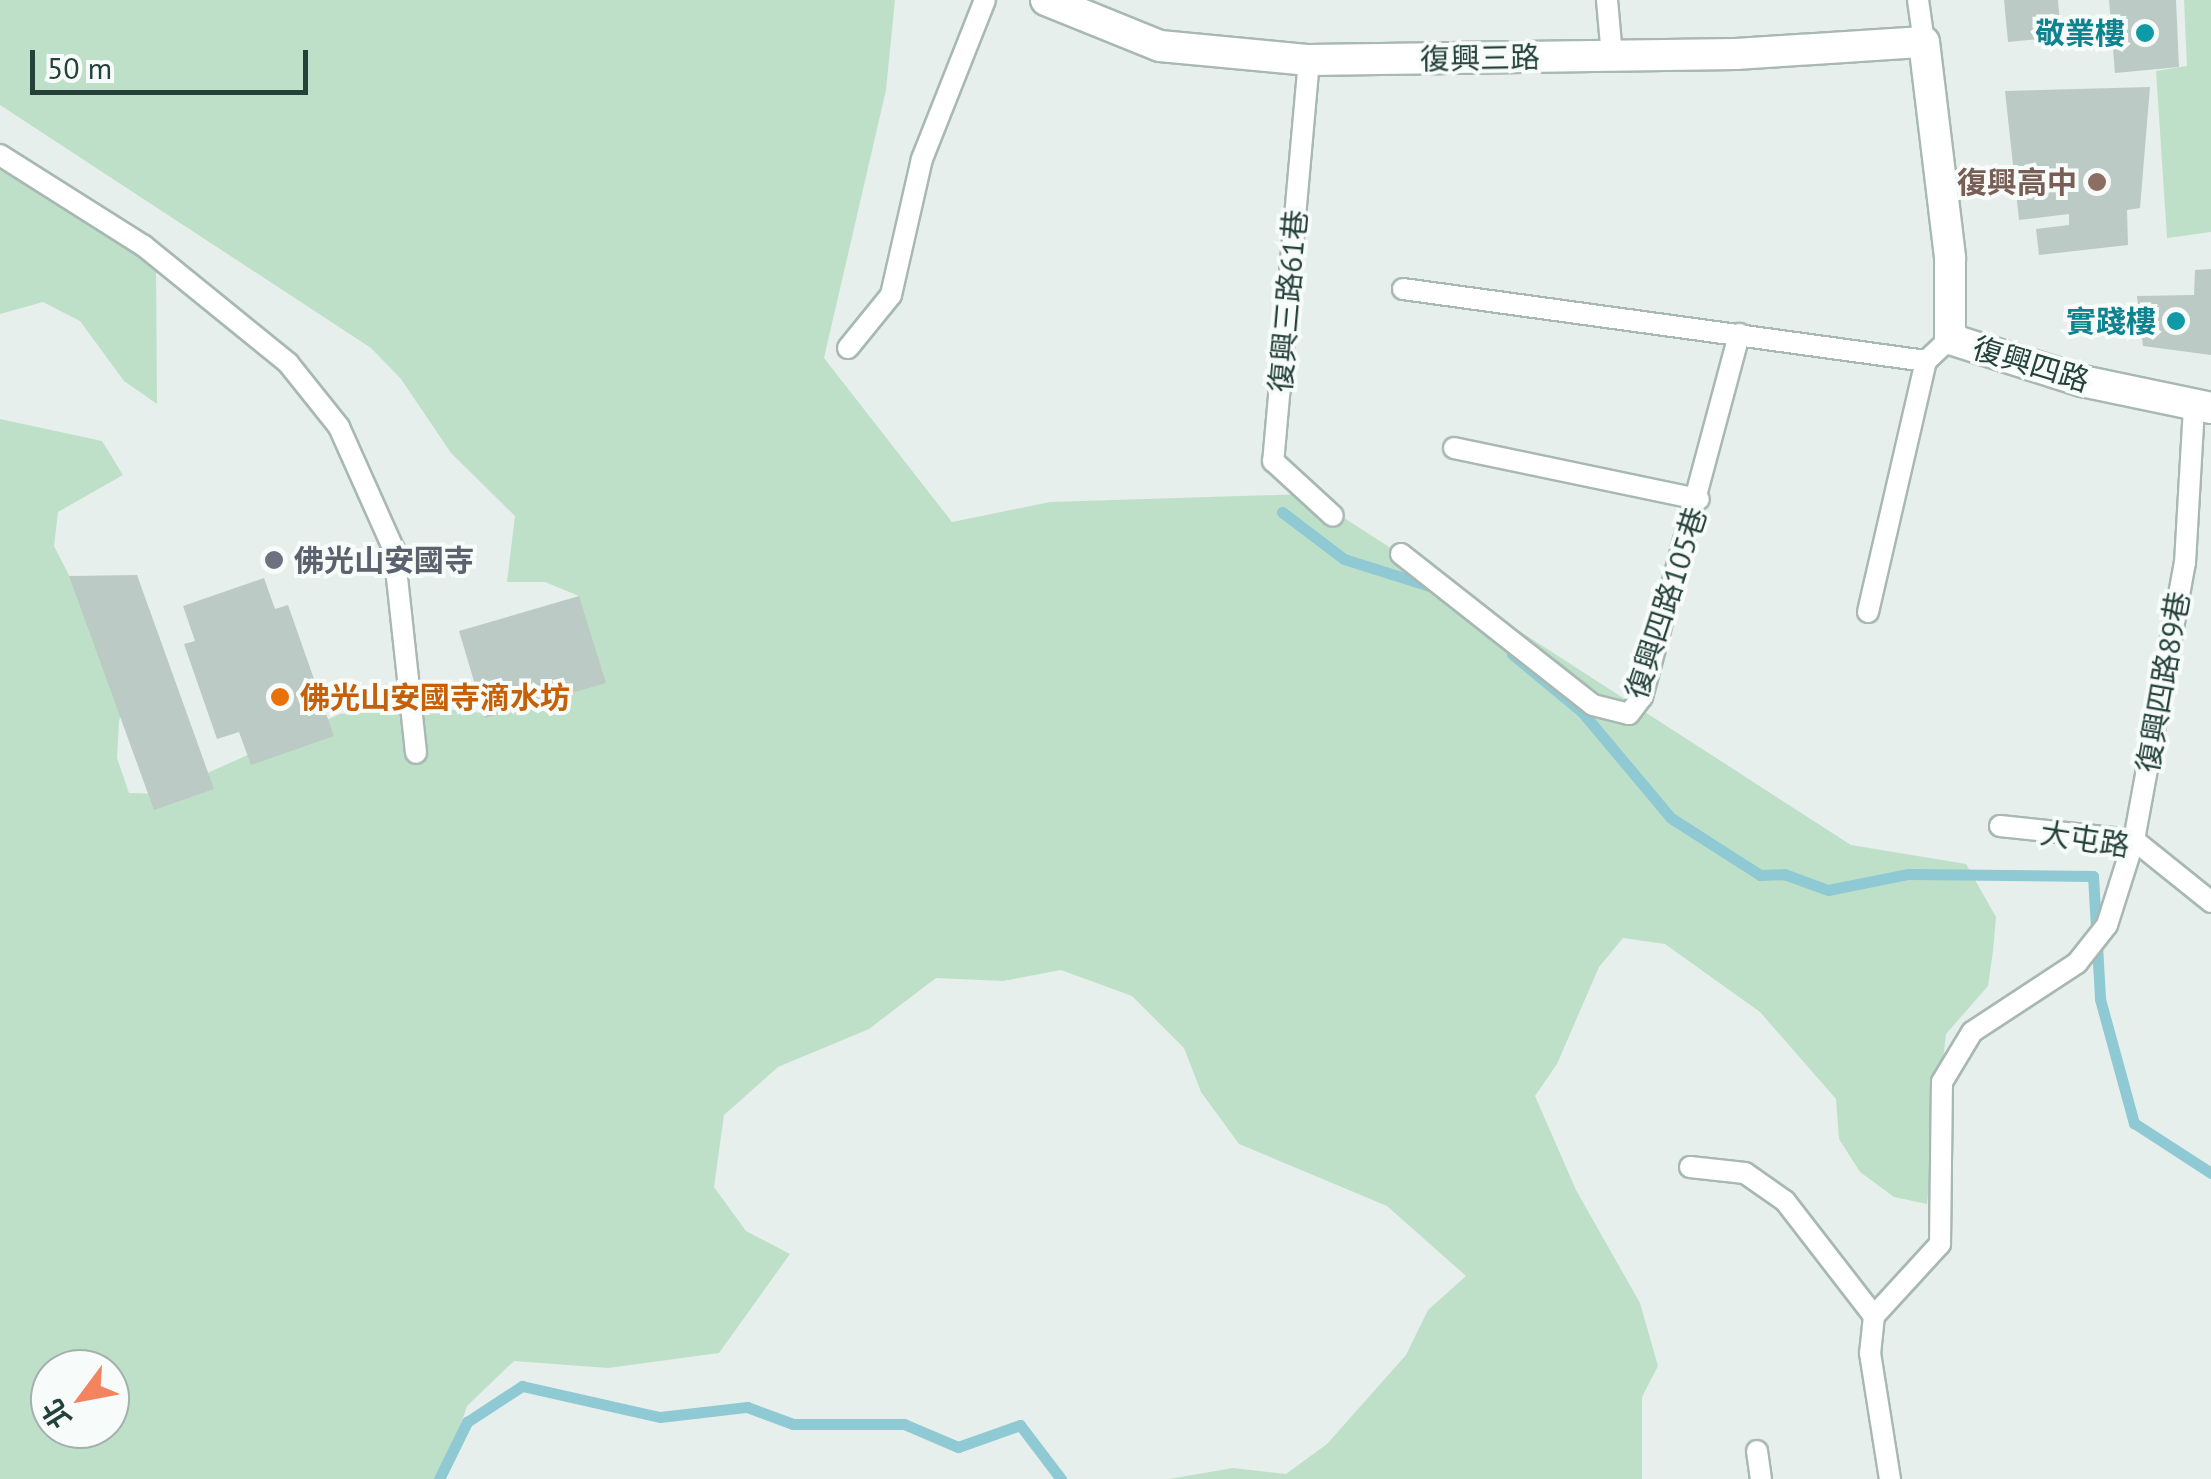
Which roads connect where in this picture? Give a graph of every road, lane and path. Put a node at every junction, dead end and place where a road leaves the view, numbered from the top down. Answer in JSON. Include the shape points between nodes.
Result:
{"nodes":[{"id":1,"x":985,"y":0,"type":"edge"},
{"id":2,"x":1046,"y":0,"type":"edge"},
{"id":3,"x":1606,"y":0,"type":"edge"},
{"id":4,"x":1918,"y":0,"type":"edge"},
{"id":5,"x":1924,"y":42,"type":"junction"},
{"id":6,"x":1612,"y":56,"type":"junction"},
{"id":7,"x":1309,"y":60,"type":"junction"},
{"id":8,"x":0,"y":155,"type":"edge"},
{"id":9,"x":1403,"y":289,"type":"dead end"},
{"id":10,"x":1740,"y":334,"type":"junction"},
{"id":11,"x":1950,"y":339,"type":"junction"},
{"id":12,"x":848,"y":348,"type":"dead end"},
{"id":13,"x":1926,"y":362,"type":"junction"},
{"id":14,"x":2202,"y":407,"type":"edge"},
{"id":15,"x":1454,"y":448,"type":"dead end"},
{"id":16,"x":1699,"y":499,"type":"junction"},
{"id":17,"x":1333,"y":516,"type":"dead end"},
{"id":18,"x":1401,"y":554,"type":"dead end"},
{"id":19,"x":1868,"y":612,"type":"dead end"},
{"id":20,"x":416,"y":753,"type":"dead end"},
{"id":21,"x":2000,"y":826,"type":"dead end"},
{"id":22,"x":2134,"y":840,"type":"junction"},
{"id":23,"x":2211,"y":902,"type":"edge"},
{"id":24,"x":1690,"y":1167,"type":"dead end"},
{"id":25,"x":1874,"y":1316,"type":"junction"},
{"id":26,"x":1757,"y":1451,"type":"dead end"},
{"id":27,"x":1761,"y":1479,"type":"edge"},
{"id":28,"x":1890,"y":1479,"type":"edge"}],
"edges":[{"from":1,"to":12,"type":"lane","via":[[922,159],[891,295]]},
{"from":2,"to":7,"type":"street","name":"復興三路","via":[[1160,46]]},
{"from":3,"to":6,"type":"lane"},
{"from":4,"to":5,"type":"lane","name":"復興四路"},
{"from":5,"to":6,"type":"street","name":"復興三路"},
{"from":5,"to":11,"type":"street","name":"復興四路","via":[[1950,258]]},
{"from":6,"to":7,"type":"street","name":"復興三路"},
{"from":7,"to":17,"type":"lane","name":"復興三路61巷","via":[[1273,461]]},
{"from":8,"to":20,"type":"lane","via":[[144,246],[288,363],[339,427],[394,550]]},
{"from":9,"to":10,"type":"lane","name":"復興四路"},
{"from":10,"to":13,"type":"lane","name":"復興四路"},
{"from":10,"to":16,"type":"lane","name":"復興四路105巷"},
{"from":11,"to":13,"type":"lane"},
{"from":11,"to":14,"type":"street","name":"復興四路","via":[[2082,382]]},
{"from":13,"to":19,"type":"lane"},
{"from":14,"to":22,"type":"lane","name":"復興四路89巷","via":[[2185,563]]},
{"from":15,"to":16,"type":"lane"},
{"from":16,"to":18,"type":"lane","name":"復興四路105巷","via":[[1642,698],[1629,714],[1593,704]]},
{"from":21,"to":22,"type":"lane","name":"大屯路"},
{"from":22,"to":23,"type":"lane","name":"大屯路"},
{"from":22,"to":25,"type":"lane","name":"復興四路89巷","via":[[2097,938],[2076,963],[1972,1032],[1942,1082],[1940,1244]]},
{"from":24,"to":25,"type":"lane","via":[[1745,1173],[1785,1200]]},
{"from":25,"to":28,"type":"lane","via":[[1870,1354]]},
{"from":26,"to":27,"type":"lane"}]}
